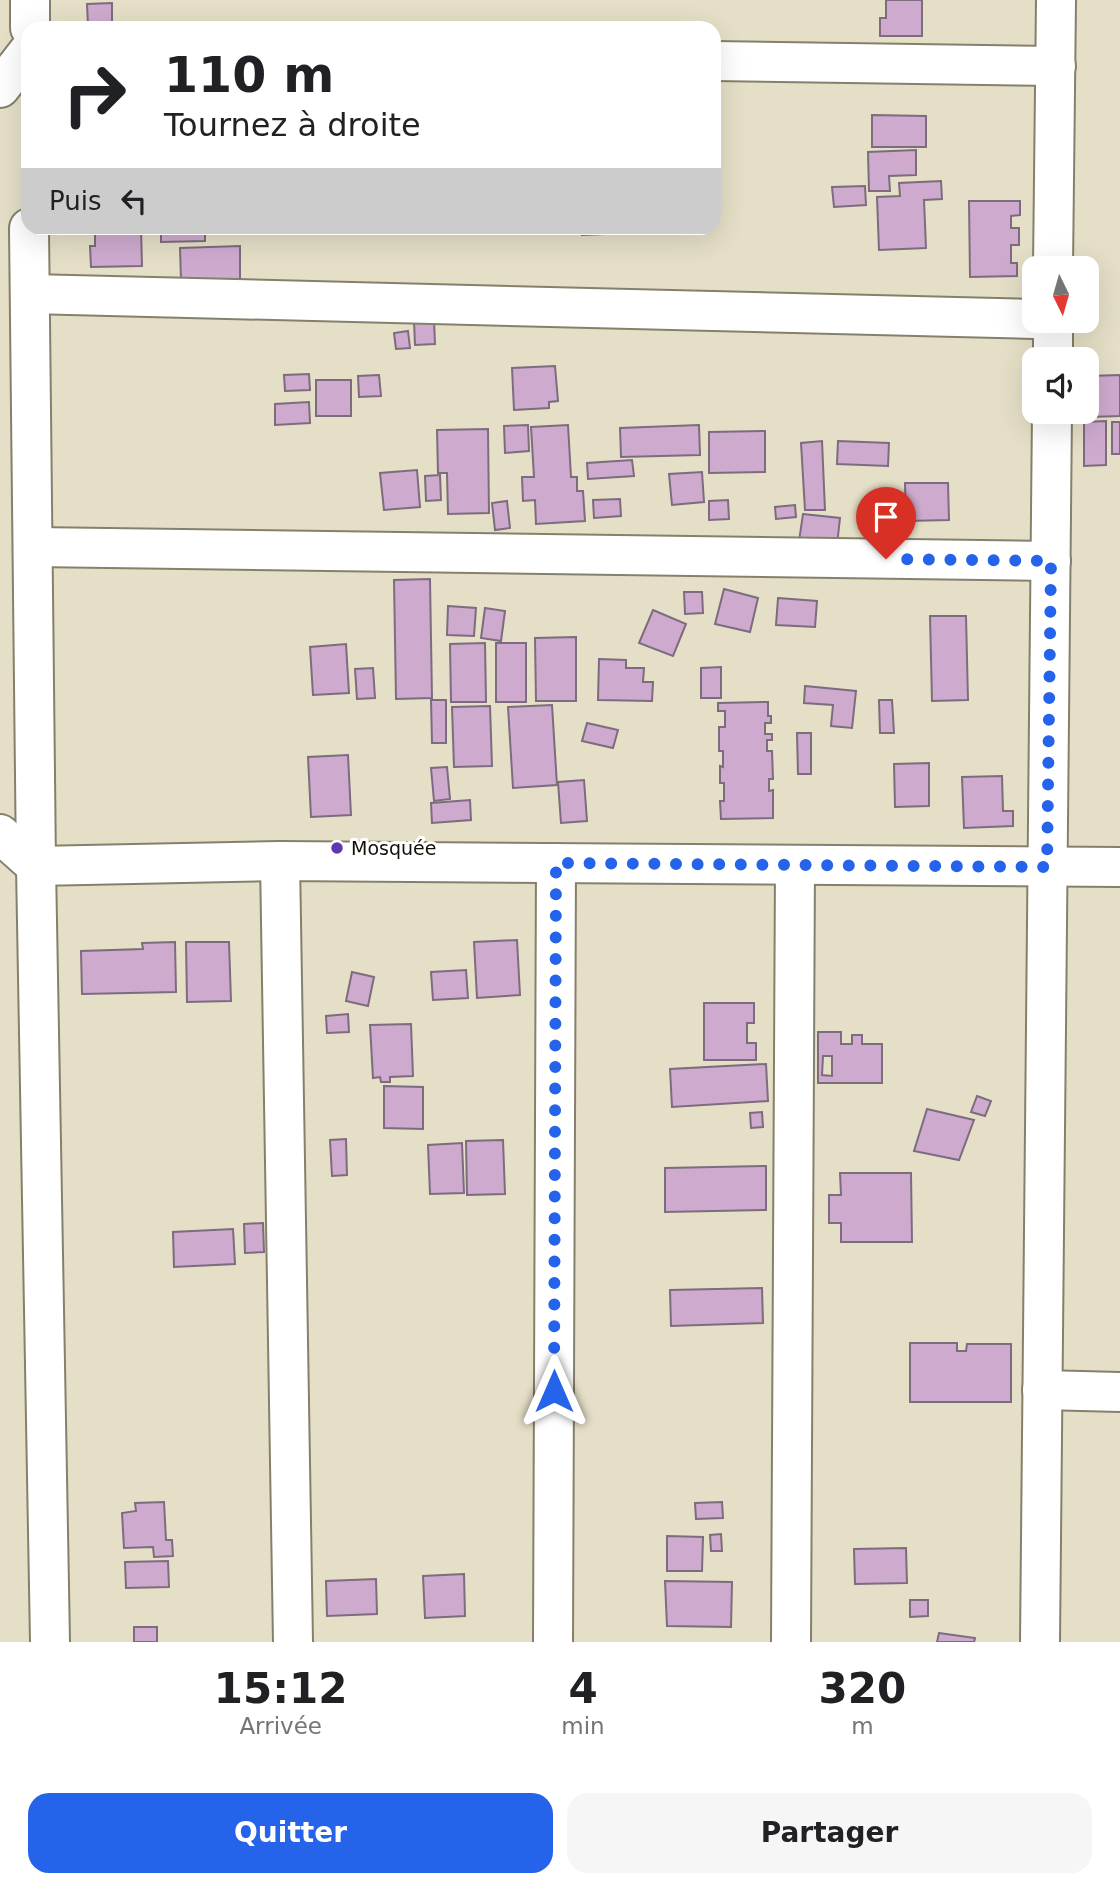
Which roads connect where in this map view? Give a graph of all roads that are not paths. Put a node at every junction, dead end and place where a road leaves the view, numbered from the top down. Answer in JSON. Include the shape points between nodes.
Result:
{"nodes":[{"id":1,"x":30,"y":0,"type":"edge"},
{"id":2,"x":1056,"y":0,"type":"edge"},
{"id":3,"x":30,"y":21,"type":"edge"},
{"id":4,"x":21,"y":61,"type":"edge"},
{"id":5,"x":721,"y":61,"type":"edge"},
{"id":6,"x":1056,"y":66,"type":"junction"},
{"id":7,"x":0,"y":88,"type":"edge"},
{"id":8,"x":29,"y":235,"type":"edge"},
{"id":9,"x":1054,"y":256,"type":"edge"},
{"id":10,"x":30,"y":294,"type":"junction"},
{"id":11,"x":1022,"y":319,"type":"edge"},
{"id":12,"x":1052,"y":424,"type":"edge"},
{"id":13,"x":34,"y":547,"type":"junction"},
{"id":14,"x":1051,"y":561,"type":"junction"},
{"id":15,"x":0,"y":834,"type":"edge"},
{"id":16,"x":280,"y":861,"type":"junction"},
{"id":17,"x":556,"y":863,"type":"junction"},
{"id":18,"x":795,"y":865,"type":"junction"},
{"id":19,"x":36,"y":866,"type":"junction"},
{"id":20,"x":1047,"y":867,"type":"junction"},
{"id":21,"x":1120,"y":867,"type":"edge"},
{"id":22,"x":1042,"y":1390,"type":"junction"},
{"id":23,"x":1120,"y":1392,"type":"edge"},
{"id":24,"x":50,"y":1642,"type":"edge"},
{"id":25,"x":293,"y":1642,"type":"edge"},
{"id":26,"x":552,"y":1642,"type":"edge"},
{"id":27,"x":791,"y":1642,"type":"edge"},
{"id":28,"x":1040,"y":1642,"type":"edge"}],
"edges":[{"from":1,"to":3,"type":"street"},
{"from":2,"to":6,"type":"street"},
{"from":4,"to":7,"type":"street"},
{"from":5,"to":6,"type":"street"},
{"from":6,"to":9,"type":"street"},
{"from":8,"to":10,"type":"street"},
{"from":10,"to":11,"type":"street"},
{"from":10,"to":13,"type":"street"},
{"from":12,"to":14,"type":"street"},
{"from":13,"to":14,"type":"street"},
{"from":13,"to":19,"type":"street"},
{"from":14,"to":20,"type":"street"},
{"from":15,"to":19,"type":"street"},
{"from":16,"to":17,"type":"street"},
{"from":16,"to":19,"type":"street"},
{"from":16,"to":25,"type":"street"},
{"from":17,"to":18,"type":"street"},
{"from":17,"to":26,"type":"street"},
{"from":18,"to":20,"type":"street"},
{"from":18,"to":27,"type":"street"},
{"from":19,"to":24,"type":"street"},
{"from":20,"to":21,"type":"street"},
{"from":20,"to":22,"type":"street"},
{"from":22,"to":23,"type":"street"},
{"from":22,"to":28,"type":"street"}]}
